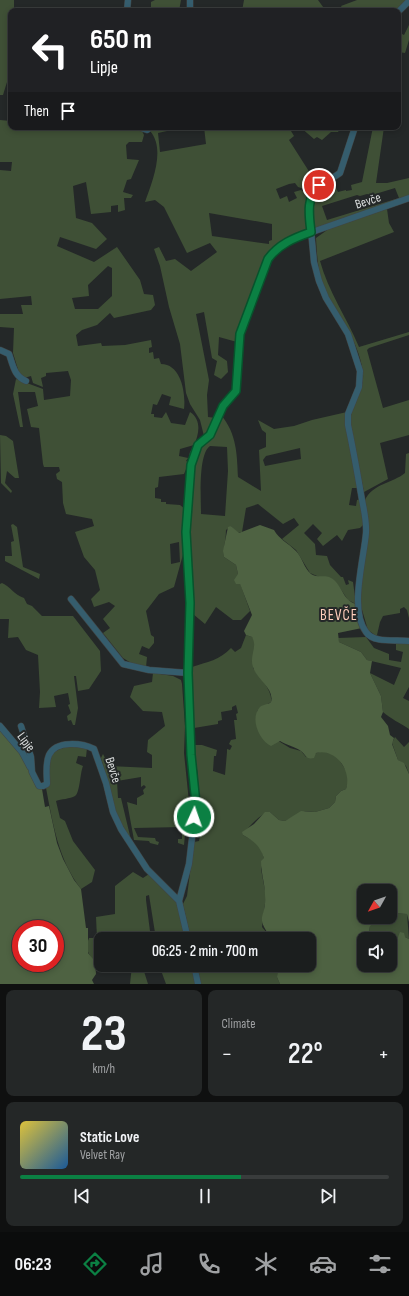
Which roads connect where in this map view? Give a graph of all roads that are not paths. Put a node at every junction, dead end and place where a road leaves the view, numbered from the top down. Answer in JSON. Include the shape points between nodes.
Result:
{"nodes":[{"id":1,"x":409,"y":0,"type":"edge"},
{"id":2,"x":401,"y":9,"type":"edge"},
{"id":3,"x":354,"y":130,"type":"edge"},
{"id":4,"x":409,"y":198,"type":"edge"},
{"id":5,"x":312,"y":234,"type":"junction"},
{"id":6,"x":0,"y":350,"type":"edge"},
{"id":7,"x":26,"y":380,"type":"dead end"},
{"id":8,"x":71,"y":599,"type":"dead end"},
{"id":9,"x":409,"y":641,"type":"edge"},
{"id":10,"x":188,"y":673,"type":"junction"},
{"id":11,"x":0,"y":726,"type":"edge"},
{"id":12,"x":21,"y":726,"type":"dead end"},
{"id":13,"x":32,"y":772,"type":"junction"},
{"id":14,"x":179,"y":902,"type":"junction"},
{"id":15,"x":186,"y":932,"type":"edge"},
{"id":16,"x":195,"y":972,"type":"edge"},
{"id":17,"x":198,"y":984,"type":"edge"}],
"edges":[{"from":1,"to":2,"type":"street"},
{"from":3,"to":5,"type":"street","via":[[340,174],[319,185],[312,195],[309,208]]},
{"from":4,"to":5,"type":"street","name":"Bevče"},
{"from":5,"to":9,"type":"street","via":[[314,262],[319,281],[326,298],[348,334],[360,371],[359,386],[348,414],[348,425],[366,521],[358,581],[363,628],[370,636],[376,638]]},
{"from":5,"to":10,"type":"street","name":"Bevče","via":[[283,244],[268,259],[240,334],[236,391],[223,406],[210,435],[198,445],[193,454],[186,532],[190,603]]},
{"from":6,"to":7,"type":"street","via":[[9,354],[17,375]]},
{"from":8,"to":10,"type":"street","via":[[123,664],[149,670]]},
{"from":10,"to":14,"type":"street","name":"Bevče","via":[[191,755],[196,804],[189,864]]},
{"from":11,"to":13,"type":"street","name":"Lipje","via":[[22,752]]},
{"from":12,"to":13,"type":"street","via":[[31,757]]},
{"from":13,"to":14,"type":"street","name":"Bevče","via":[[39,786],[43,786],[47,784],[50,754],[55,749],[81,744],[94,749],[113,812],[121,829],[147,869]]},
{"from":14,"to":15,"type":"street"},
{"from":16,"to":17,"type":"street"}]}
